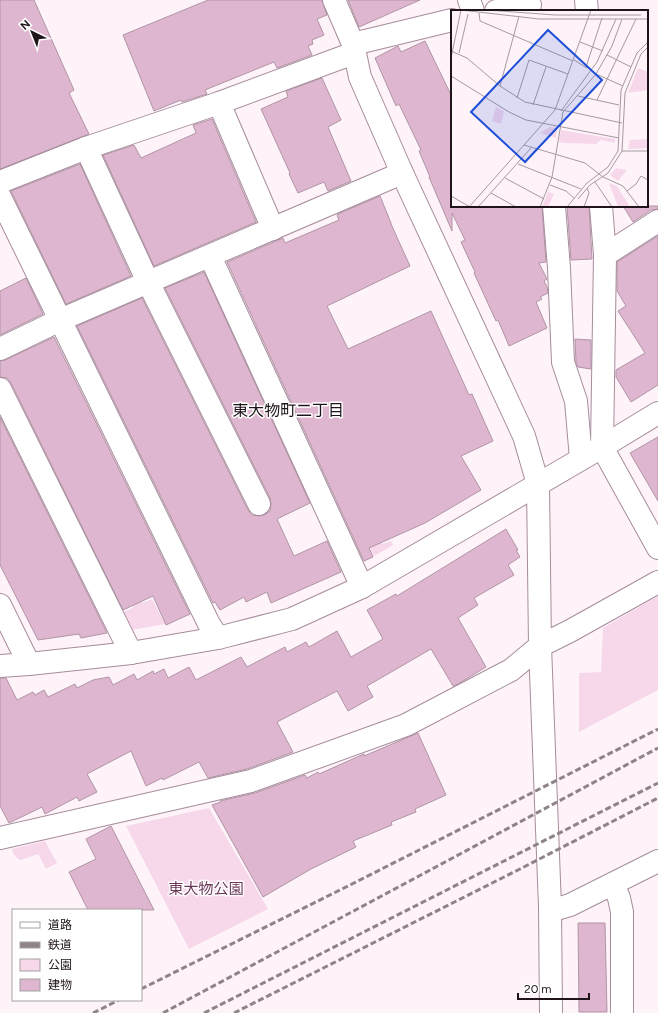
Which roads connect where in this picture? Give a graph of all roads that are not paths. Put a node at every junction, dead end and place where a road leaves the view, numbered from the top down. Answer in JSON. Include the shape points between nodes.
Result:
{"nodes":[{"id":1,"x":334,"y":0,"type":"edge"},
{"id":2,"x":469,"y":0,"type":"edge"},
{"id":3,"x":586,"y":0,"type":"edge"},
{"id":4,"x":530,"y":5,"type":"edge"},
{"id":5,"x":473,"y":10,"type":"edge"},
{"id":6,"x":502,"y":10,"type":"edge"},
{"id":7,"x":587,"y":10,"type":"edge"},
{"id":8,"x":451,"y":20,"type":"edge"},
{"id":9,"x":354,"y":49,"type":"junction"},
{"id":10,"x":218,"y":103,"type":"junction"},
{"id":11,"x":86,"y":148,"type":"junction"},
{"id":12,"x":402,"y":173,"type":"junction"},
{"id":13,"x":0,"y":182,"type":"edge"},
{"id":14,"x":0,"y":197,"type":"edge"},
{"id":15,"x":554,"y":207,"type":"edge"},
{"id":16,"x":601,"y":207,"type":"edge"},
{"id":17,"x":658,"y":221,"type":"edge"},
{"id":18,"x":273,"y":229,"type":"junction"},
{"id":19,"x":605,"y":255,"type":"junction"},
{"id":20,"x":210,"y":256,"type":"junction"},
{"id":21,"x":148,"y":282,"type":"junction"},
{"id":22,"x":60,"y":320,"type":"junction"},
{"id":23,"x":0,"y":349,"type":"edge"},
{"id":24,"x":0,"y":389,"type":"edge"},
{"id":25,"x":658,"y":413,"type":"edge"},
{"id":26,"x":602,"y":447,"type":"junction"},
{"id":27,"x":582,"y":459,"type":"junction"},
{"id":28,"x":538,"y":484,"type":"junction"},
{"id":29,"x":259,"y":504,"type":"dead end"},
{"id":30,"x":658,"y":548,"type":"edge"},
{"id":31,"x":658,"y":582,"type":"edge"},
{"id":32,"x":362,"y":587,"type":"junction"},
{"id":33,"x":0,"y":606,"type":"edge"},
{"id":34,"x":218,"y":638,"type":"junction"},
{"id":35,"x":540,"y":646,"type":"junction"},
{"id":36,"x":130,"y":653,"type":"junction"},
{"id":37,"x":29,"y":664,"type":"junction"},
{"id":38,"x":0,"y":666,"type":"edge"},
{"id":39,"x":0,"y":838,"type":"edge"},
{"id":40,"x":658,"y":861,"type":"edge"},
{"id":41,"x":613,"y":884,"type":"junction"},
{"id":42,"x":550,"y":907,"type":"junction"},
{"id":43,"x":551,"y":1013,"type":"edge"},
{"id":44,"x":622,"y":1013,"type":"edge"}],
"edges":[{"from":1,"to":9,"type":"street"},
{"from":2,"to":5,"type":"street"},
{"from":3,"to":7,"type":"street"},
{"from":4,"to":6,"type":"street"},
{"from":8,"to":9,"type":"street"},
{"from":9,"to":10,"type":"street"},
{"from":9,"to":12,"type":"street","via":[[360,77]]},
{"from":10,"to":11,"type":"street"},
{"from":10,"to":18,"type":"street"},
{"from":11,"to":13,"type":"street"},
{"from":11,"to":21,"type":"street"},
{"from":12,"to":18,"type":"street"},
{"from":12,"to":28,"type":"street","via":[[524,436]]},
{"from":14,"to":22,"type":"street"},
{"from":15,"to":27,"type":"street","via":[[563,362],[576,401]]},
{"from":16,"to":19,"type":"street"},
{"from":17,"to":19,"type":"street"},
{"from":18,"to":20,"type":"street"},
{"from":19,"to":26,"type":"street"},
{"from":20,"to":21,"type":"street"},
{"from":20,"to":32,"type":"street"},
{"from":21,"to":22,"type":"street"},
{"from":21,"to":29,"type":"street"},
{"from":22,"to":23,"type":"street"},
{"from":22,"to":34,"type":"street"},
{"from":24,"to":36,"type":"street"},
{"from":25,"to":26,"type":"street"},
{"from":26,"to":27,"type":"street"},
{"from":26,"to":30,"type":"street"},
{"from":27,"to":28,"type":"street"},
{"from":28,"to":32,"type":"street"},
{"from":28,"to":35,"type":"street"},
{"from":31,"to":35,"type":"street"},
{"from":32,"to":34,"type":"street","via":[[292,619]]},
{"from":33,"to":37,"type":"street"},
{"from":34,"to":36,"type":"street"},
{"from":35,"to":39,"type":"street","via":[[511,670],[406,725],[266,775]]},
{"from":35,"to":42,"type":"street"},
{"from":36,"to":37,"type":"street"},
{"from":37,"to":38,"type":"street"},
{"from":40,"to":41,"type":"street"},
{"from":41,"to":42,"type":"street","via":[[570,905]]},
{"from":41,"to":44,"type":"street","via":[[622,912]]},
{"from":42,"to":43,"type":"street"}]}
